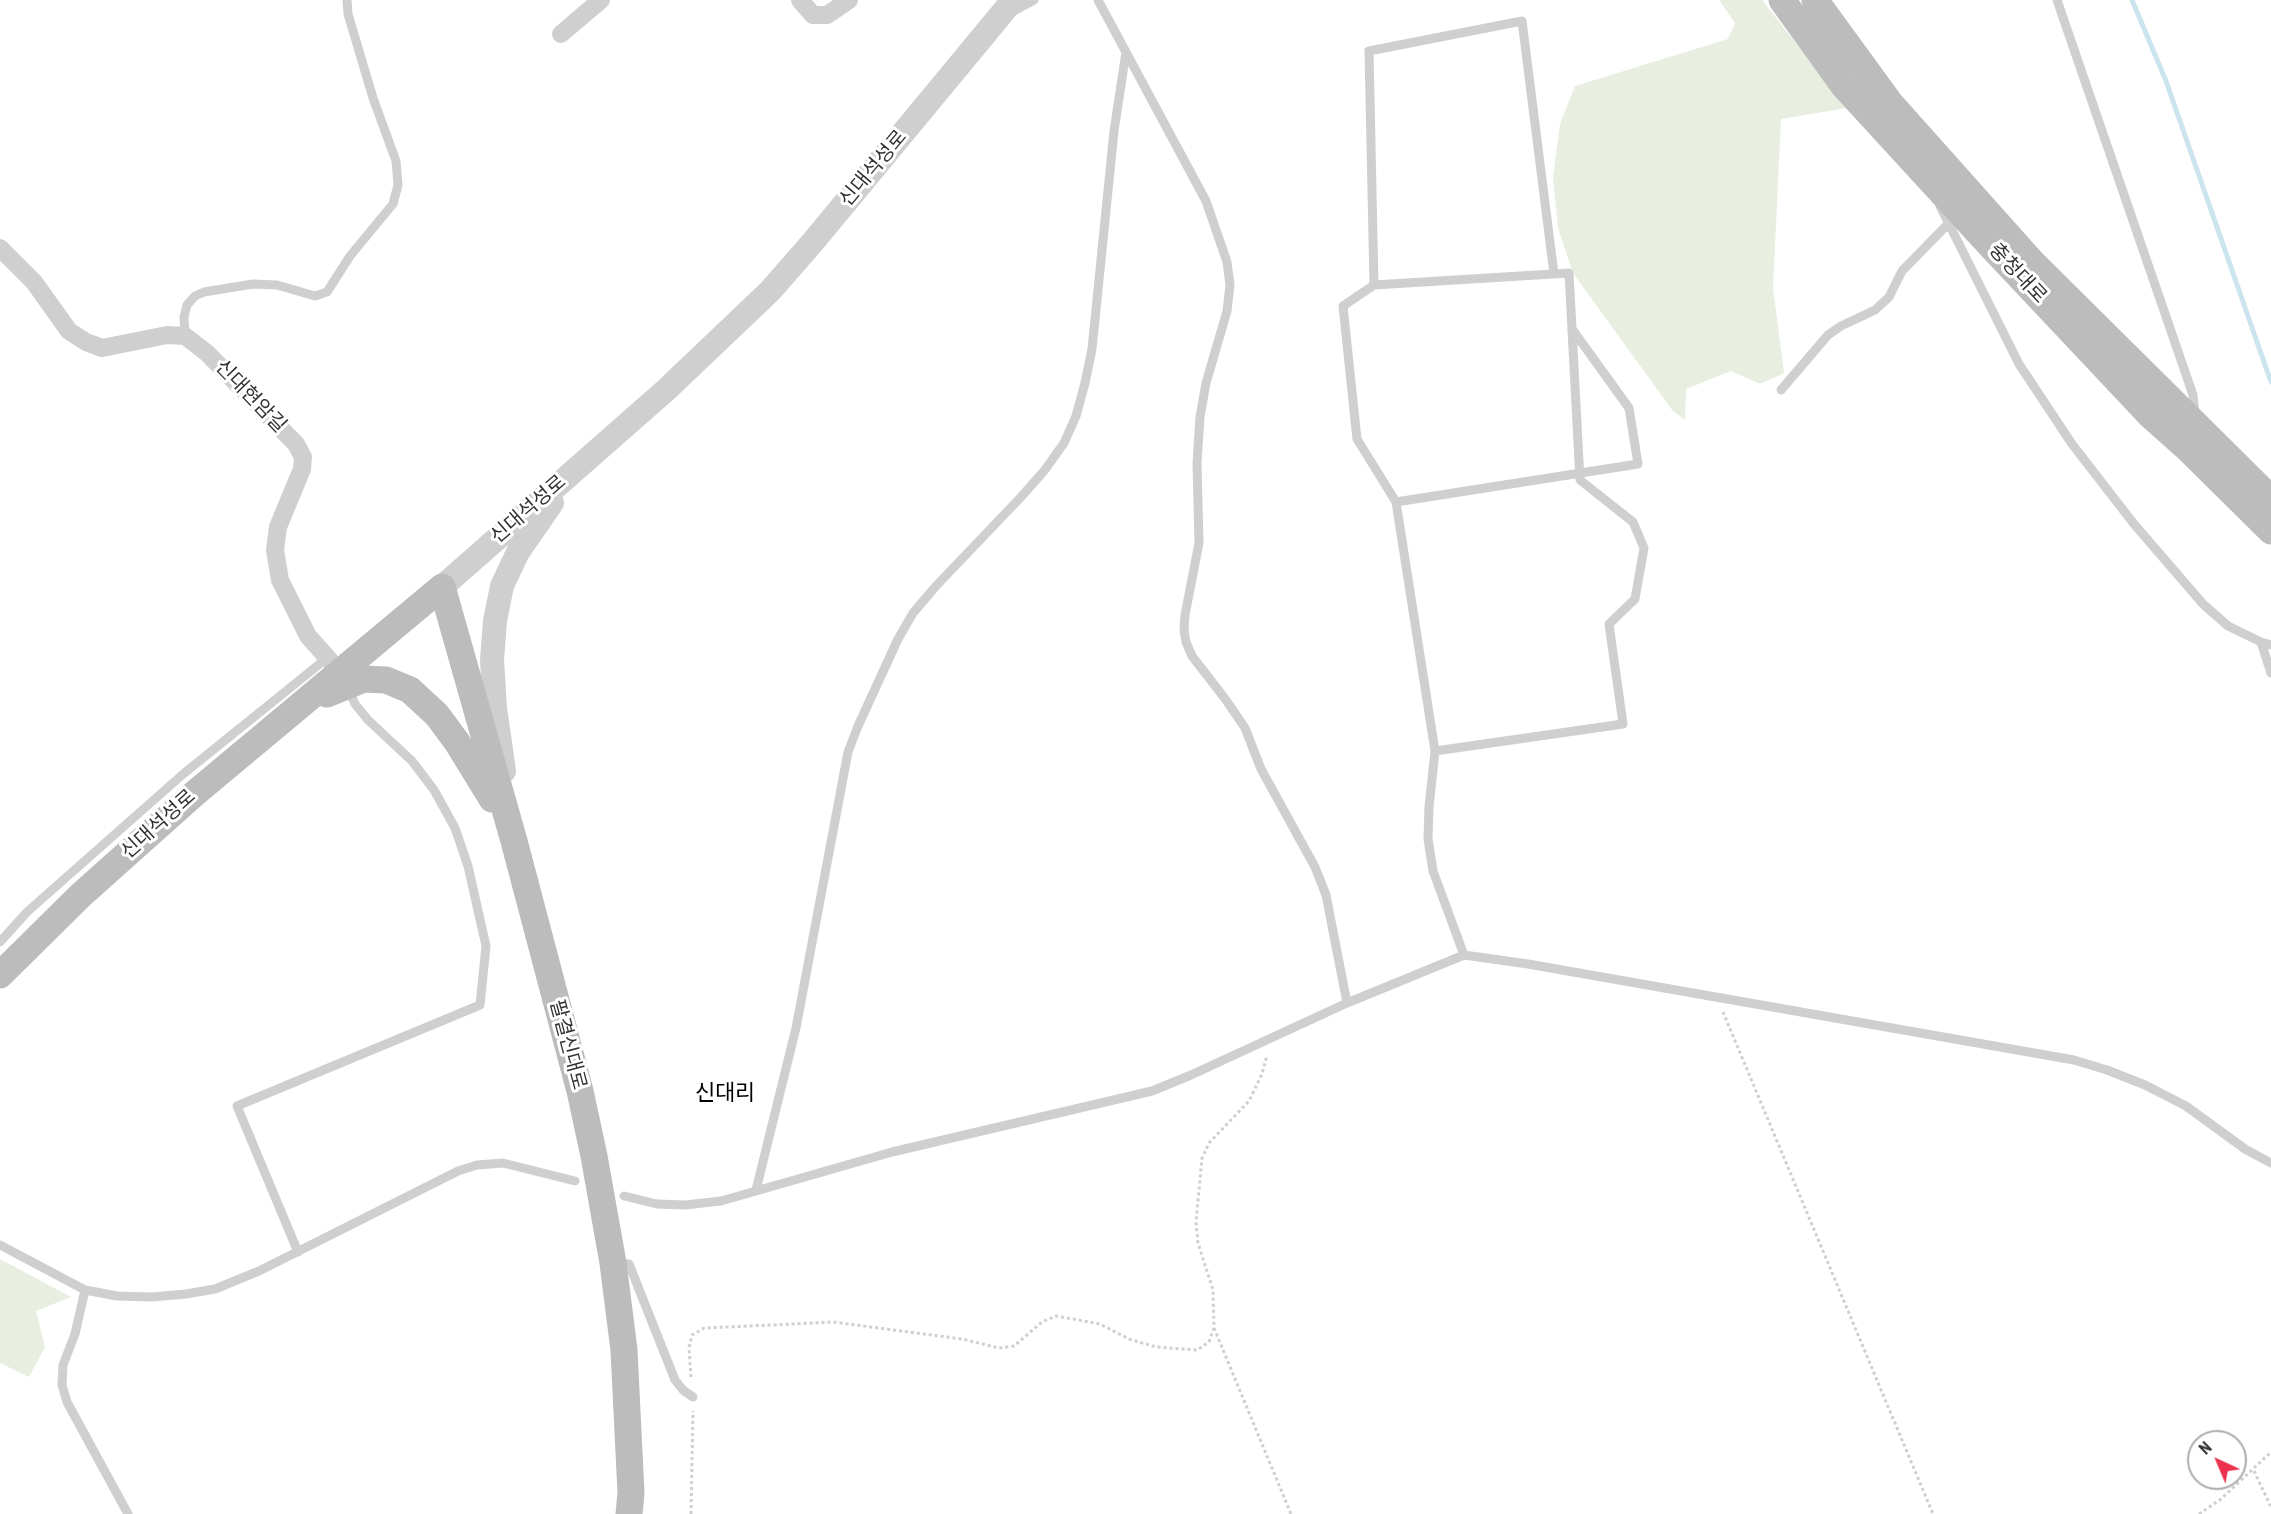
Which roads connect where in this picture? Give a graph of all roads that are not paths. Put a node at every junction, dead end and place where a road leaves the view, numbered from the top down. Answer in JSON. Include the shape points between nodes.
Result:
{"nodes":[{"id":1,"x":346,"y":0,"type":"edge"},
{"id":2,"x":601,"y":0,"type":"edge"},
{"id":3,"x":800,"y":0,"type":"edge"},
{"id":4,"x":849,"y":0,"type":"edge"},
{"id":5,"x":1013,"y":0,"type":"edge"},
{"id":6,"x":1034,"y":0,"type":"edge"},
{"id":7,"x":1098,"y":0,"type":"edge"},
{"id":8,"x":1782,"y":0,"type":"edge"},
{"id":9,"x":1815,"y":0,"type":"edge"},
{"id":10,"x":2057,"y":0,"type":"edge"},
{"id":11,"x":995,"y":22,"type":"junction"},
{"id":12,"x":561,"y":34,"type":"dead end"},
{"id":13,"x":1126,"y":52,"type":"junction"},
{"id":14,"x":1923,"y":171,"type":"junction"},
{"id":15,"x":1948,"y":224,"type":"junction"},
{"id":16,"x":0,"y":248,"type":"edge"},
{"id":17,"x":1554,"y":274,"type":"junction"},
{"id":18,"x":1374,"y":285,"type":"junction"},
{"id":19,"x":1572,"y":329,"type":"junction"},
{"id":20,"x":185,"y":336,"type":"junction"},
{"id":21,"x":1781,"y":390,"type":"dead end"},
{"id":22,"x":2196,"y":426,"type":"junction"},
{"id":23,"x":588,"y":459,"type":"junction"},
{"id":24,"x":1580,"y":474,"type":"junction"},
{"id":25,"x":2271,"y":499,"type":"edge"},
{"id":26,"x":1396,"y":502,"type":"junction"},
{"id":27,"x":2271,"y":531,"type":"edge"},
{"id":28,"x":442,"y":587,"type":"junction"},
{"id":29,"x":2261,"y":642,"type":"junction"},
{"id":30,"x":2271,"y":645,"type":"edge"},
{"id":31,"x":338,"y":672,"type":"junction"},
{"id":32,"x":2271,"y":673,"type":"edge"},
{"id":33,"x":1435,"y":752,"type":"junction"},
{"id":34,"x":514,"y":841,"type":"junction"},
{"id":35,"x":0,"y":942,"type":"edge"},
{"id":36,"x":1464,"y":955,"type":"junction"},
{"id":37,"x":0,"y":975,"type":"edge"},
{"id":38,"x":1347,"y":1003,"type":"junction"},
{"id":39,"x":2271,"y":1162,"type":"edge"},
{"id":40,"x":575,"y":1181,"type":"dead end"},
{"id":41,"x":756,"y":1190,"type":"junction"},
{"id":42,"x":624,"y":1196,"type":"dead end"},
{"id":43,"x":0,"y":1245,"type":"edge"},
{"id":44,"x":298,"y":1252,"type":"junction"},
{"id":45,"x":613,"y":1263,"type":"junction"},
{"id":46,"x":85,"y":1290,"type":"junction"},
{"id":47,"x":693,"y":1397,"type":"road end"},
{"id":48,"x":128,"y":1514,"type":"edge"},
{"id":49,"x":629,"y":1514,"type":"edge"}],
"edges":[{"from":1,"to":20,"type":"lane","via":[[373,98],[396,162],[398,185],[393,204],[350,256],[327,292],[315,296],[277,285],[253,284],[204,292],[187,305]]},
{"from":2,"to":12,"type":"street"},
{"from":3,"to":4,"type":"street","via":[[813,15],[827,15]]},
{"from":5,"to":11,"type":"street","name":"신대석성로"},
{"from":6,"to":11,"type":"lane"},
{"from":7,"to":13,"type":"lane"},
{"from":8,"to":14,"type":"main road","name":"충청대로","via":[[1844,86]]},
{"from":9,"to":22,"type":"main road","name":"충청대로","via":[[1890,103],[2031,261]]},
{"from":10,"to":22,"type":"lane","via":[[2193,395]]},
{"from":11,"to":23,"type":"street","name":"신대석성로","via":[[770,291]]},
{"from":13,"to":38,"type":"lane","via":[[1206,201],[1227,262],[1230,285],[1200,417],[1199,543],[1185,615],[1186,642],[1245,728],[1261,769],[1315,867],[1326,895]]},
{"from":13,"to":41,"type":"lane","via":[[1092,349],[1076,416],[1064,443],[1044,471],[913,613],[858,726],[848,752],[796,1029]]},
{"from":14,"to":15,"type":"lane"},
{"from":14,"to":27,"type":"main road","name":"충청대로","via":[[2151,416]]},
{"from":15,"to":21,"type":"lane","via":[[1902,271],[1889,297],[1875,310],[1828,335]]},
{"from":15,"to":29,"type":"lane","via":[[2019,364],[2072,444],[2203,604],[2228,626]]},
{"from":16,"to":20,"type":"street","via":[[34,282],[69,332],[86,342],[102,348],[167,335]]},
{"from":17,"to":18,"type":"lane"},
{"from":17,"to":18,"type":"lane","via":[[1522,21],[1369,51]]},
{"from":17,"to":19,"type":"lane","via":[[1569,273]]},
{"from":18,"to":26,"type":"lane","via":[[1343,306],[1357,439]]},
{"from":19,"to":24,"type":"lane"},
{"from":19,"to":24,"type":"lane","via":[[1629,408],[1638,464]]},
{"from":20,"to":31,"type":"street","name":"신대현암길","via":[[207,353],[296,444],[303,457],[302,469],[278,527],[275,550],[280,579],[296,617]]},
{"from":22,"to":25,"type":"main road","name":"충청대로"},
{"from":23,"to":28,"type":"street","name":"신대석성로"},
{"from":23,"to":34,"type":"street","via":[[518,552],[502,586],[495,621],[495,708]]},
{"from":24,"to":26,"type":"lane"},
{"from":24,"to":33,"type":"lane","via":[[1580,480],[1634,522],[1644,548],[1635,599],[1609,624],[1623,723]]},
{"from":26,"to":33,"type":"lane"},
{"from":28,"to":31,"type":"main road","name":"신대석성로"},
{"from":28,"to":34,"type":"main road","name":"팔결신대로"},
{"from":29,"to":30,"type":"lane"},
{"from":29,"to":32,"type":"lane"},
{"from":31,"to":34,"type":"main road","via":[[386,680],[410,690],[437,716],[470,761]]},
{"from":31,"to":35,"type":"lane","via":[[174,783],[27,912]]},
{"from":31,"to":37,"type":"main road","name":"신대석성로","via":[[81,895]]},
{"from":31,"to":44,"type":"lane","via":[[368,720],[412,761],[434,790],[455,828],[486,946],[480,1005],[237,1106]]},
{"from":33,"to":36,"type":"lane","via":[[1428,839],[1433,871]]},
{"from":34,"to":45,"type":"main road","name":"팔결신대로","via":[[580,1091]]},
{"from":36,"to":38,"type":"lane"},
{"from":36,"to":39,"type":"lane","via":[[2064,1058],[2145,1085],[2186,1106],[2245,1149]]},
{"from":38,"to":41,"type":"lane","via":[[1152,1091],[892,1152]]},
{"from":40,"to":44,"type":"lane","via":[[503,1163],[477,1165]]},
{"from":41,"to":42,"type":"lane","via":[[721,1201],[685,1205],[657,1204]]},
{"from":43,"to":46,"type":"lane"},
{"from":44,"to":46,"type":"lane","via":[[215,1288],[186,1294],[117,1296]]},
{"from":45,"to":47,"type":"lane","via":[[629,1264],[675,1380]]},
{"from":45,"to":49,"type":"main road","name":"팔결신대로","via":[[624,1350]]},
{"from":46,"to":48,"type":"lane","via":[[63,1365],[62,1385],[67,1402]]}]}
